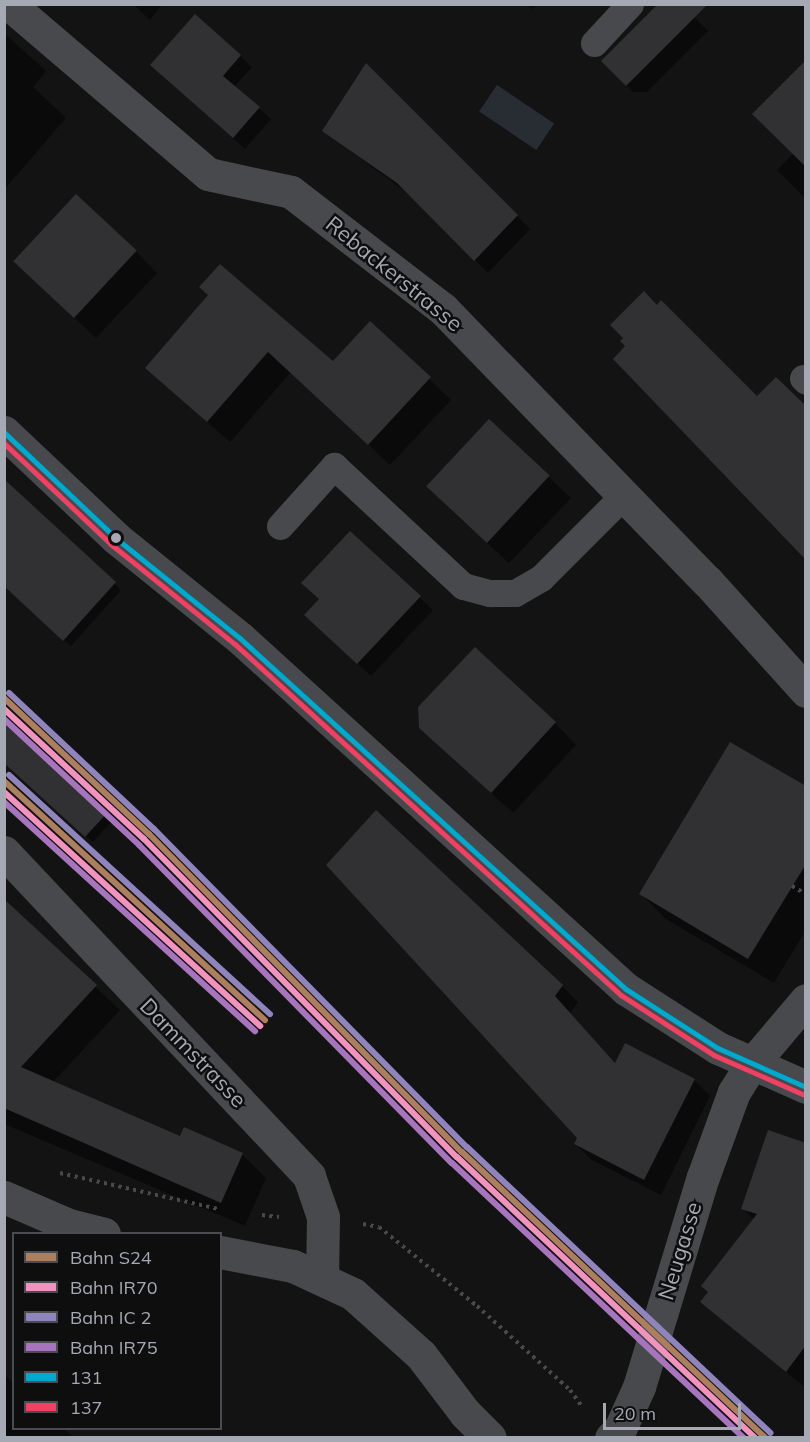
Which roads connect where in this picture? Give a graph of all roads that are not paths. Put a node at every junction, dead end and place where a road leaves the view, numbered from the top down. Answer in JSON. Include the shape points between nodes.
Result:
{"nodes":[{"id":1,"x":9,"y":4,"type":"edge"},
{"id":2,"x":630,"y":4,"type":"edge"},
{"id":3,"x":594,"y":43,"type":"dead end"},
{"id":4,"x":4,"y":432,"type":"edge"},
{"id":5,"x":624,"y":495,"type":"junction"},
{"id":6,"x":280,"y":526,"type":"dead end"},
{"id":7,"x":806,"y":691,"type":"edge"},
{"id":8,"x":4,"y":852,"type":"edge"},
{"id":9,"x":806,"y":1000,"type":"edge"},
{"id":10,"x":751,"y":1065,"type":"junction"},
{"id":11,"x":806,"y":1087,"type":"edge"},
{"id":12,"x":4,"y":1197,"type":"edge"},
{"id":13,"x":100,"y":1232,"type":"edge"},
{"id":14,"x":222,"y":1252,"type":"edge"},
{"id":15,"x":322,"y":1279,"type":"junction"},
{"id":16,"x":490,"y":1437,"type":"edge"},
{"id":17,"x":611,"y":1437,"type":"edge"}],
"edges":[{"from":1,"to":5,"type":"street","name":"Rebackerstrasse","via":[[208,174],[291,192],[443,309]]},
{"from":2,"to":3,"type":"lane"},
{"from":4,"to":10,"type":"street","via":[[116,537],[240,638],[618,982],[687,1031]]},
{"from":5,"to":6,"type":"lane","via":[[541,579],[515,593],[490,593],[463,586],[334,466]]},
{"from":5,"to":7,"type":"street","name":"Rebackerstrasse"},
{"from":8,"to":15,"type":"street","name":"Dammstrasse","via":[[309,1176],[323,1217]]},
{"from":9,"to":10,"type":"street","name":"Neugasse"},
{"from":10,"to":11,"type":"street"},
{"from":10,"to":17,"type":"street","name":"Neugasse","via":[[719,1126],[639,1387],[620,1429]]},
{"from":12,"to":13,"type":"street","via":[[69,1225]]},
{"from":14,"to":15,"type":"street","via":[[293,1266]]},
{"from":15,"to":16,"type":"street","via":[[353,1294],[392,1326]]}]}
